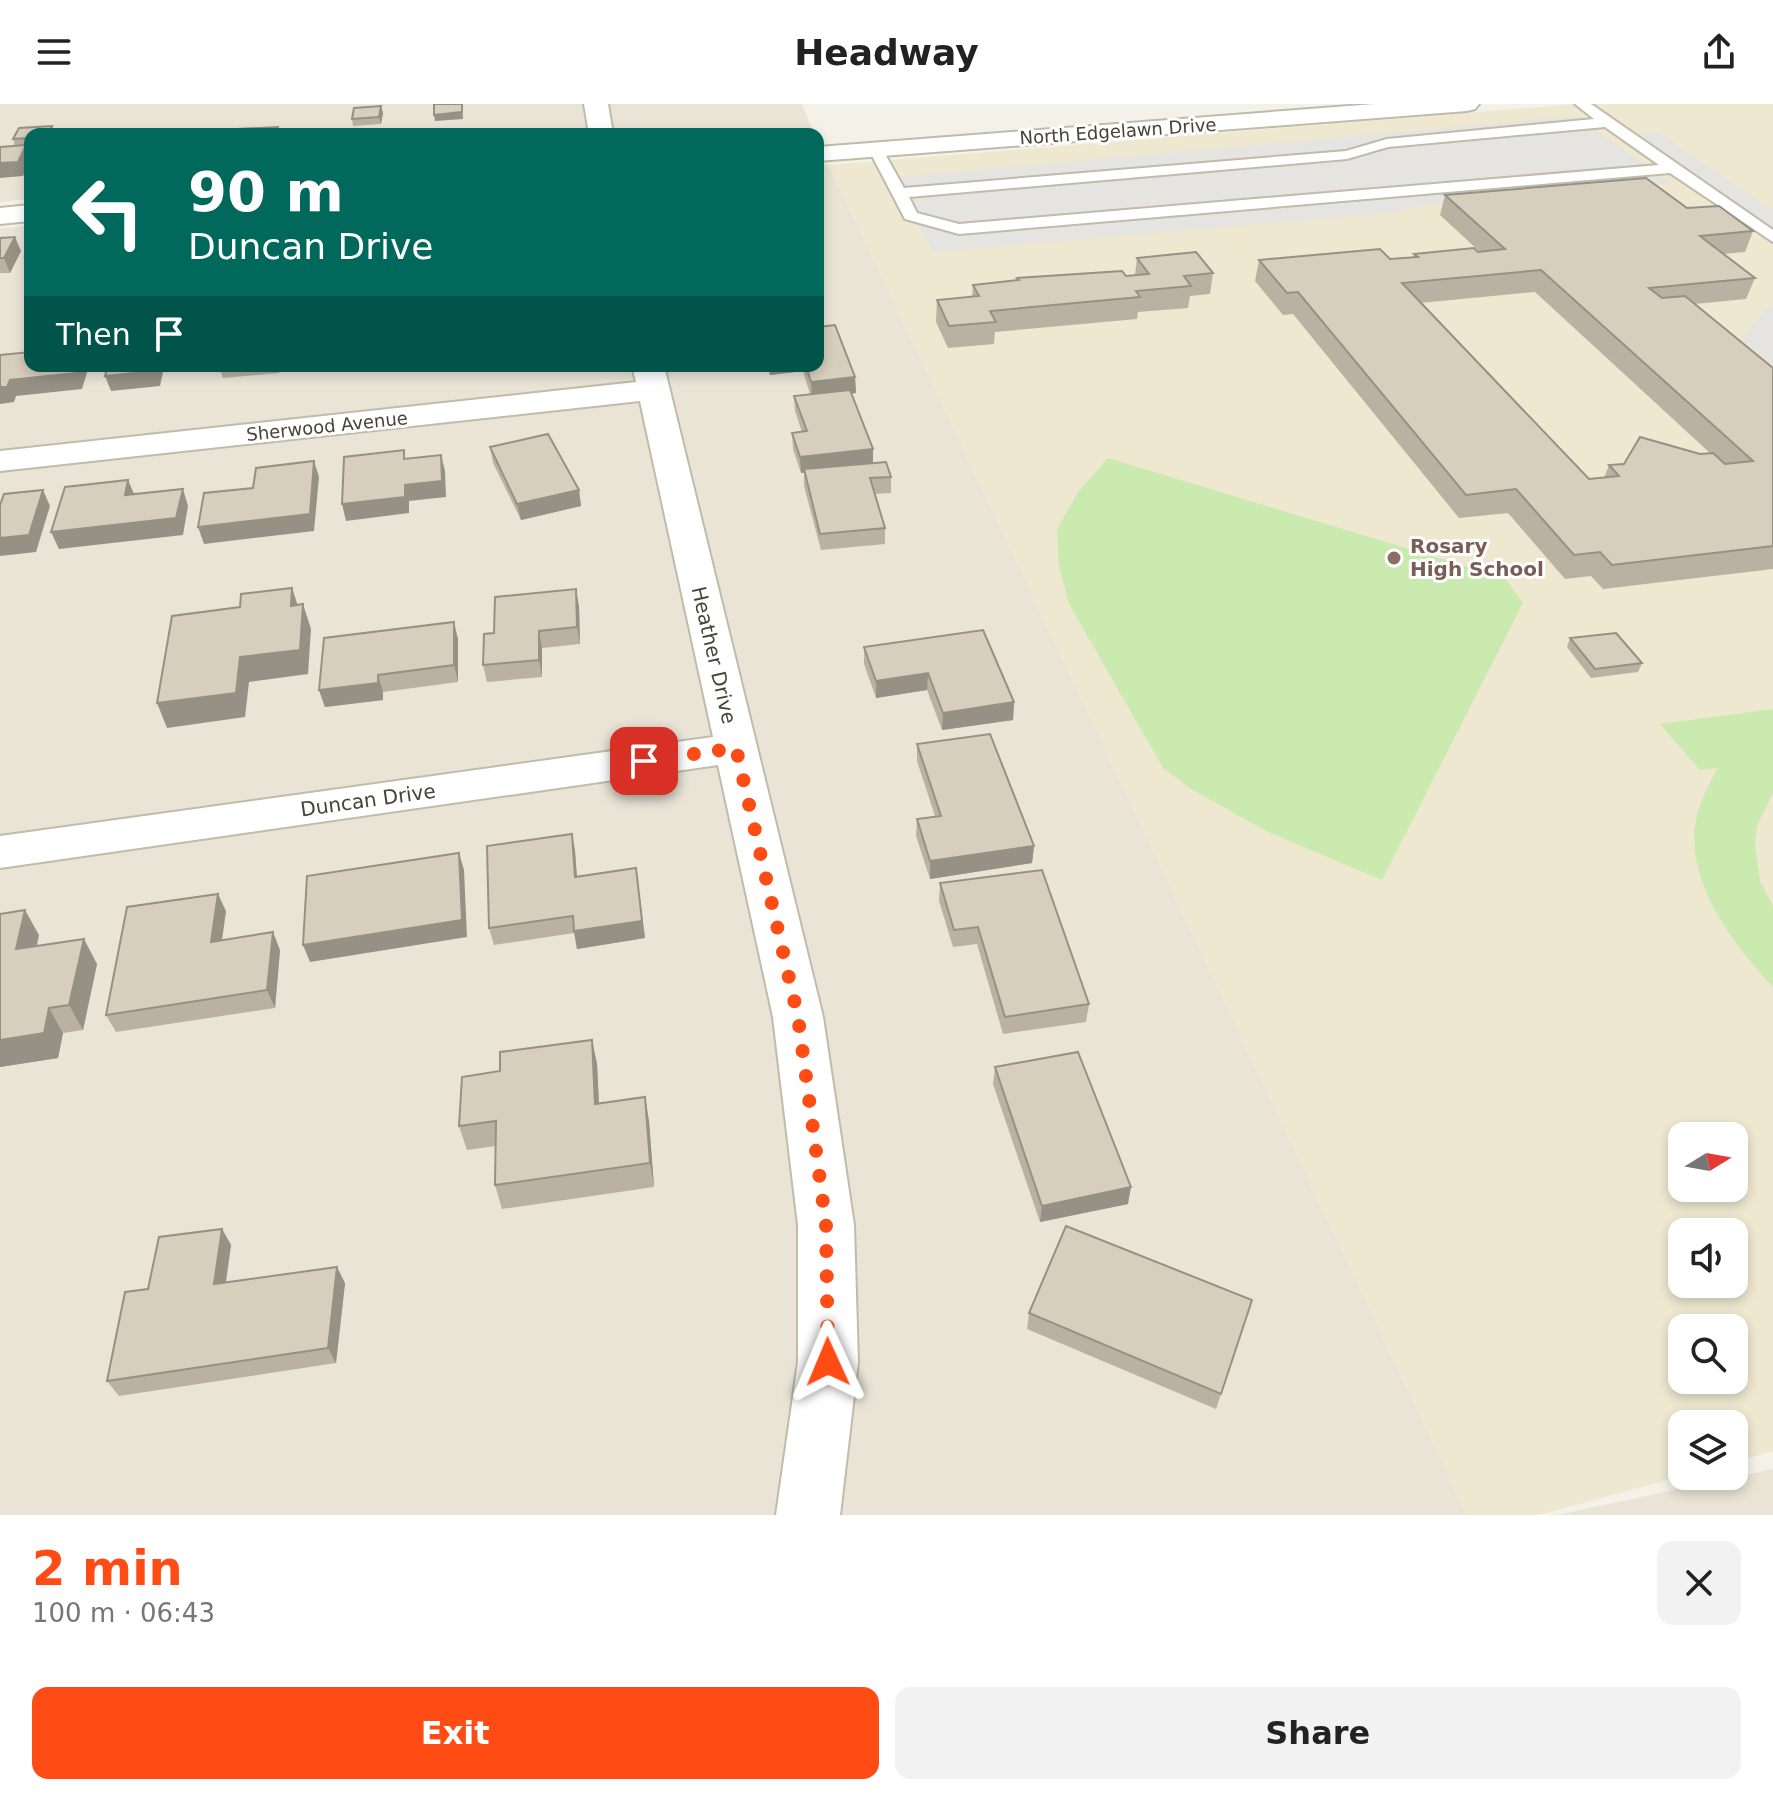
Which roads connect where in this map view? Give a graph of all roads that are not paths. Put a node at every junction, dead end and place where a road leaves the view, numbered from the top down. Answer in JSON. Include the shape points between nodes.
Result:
{"nodes":[{"id":1,"x":596,"y":104,"type":"edge"},
{"id":2,"x":1467,"y":104,"type":"edge"},
{"id":3,"x":1582,"y":104,"type":"edge"},
{"id":4,"x":1608,"y":122,"type":"junction"},
{"id":5,"x":600,"y":128,"type":"edge"},
{"id":6,"x":876,"y":150,"type":"junction"},
{"id":7,"x":824,"y":154,"type":"edge"},
{"id":8,"x":1331,"y":156,"type":"junction"},
{"id":9,"x":1673,"y":168,"type":"junction"},
{"id":10,"x":899,"y":193,"type":"junction"},
{"id":11,"x":1371,"y":194,"type":"junction"},
{"id":12,"x":24,"y":214,"type":"edge"},
{"id":13,"x":0,"y":216,"type":"edge"},
{"id":14,"x":1773,"y":237,"type":"edge"},
{"id":15,"x":651,"y":378,"type":"edge"},
{"id":16,"x":0,"y":461,"type":"edge"},
{"id":17,"x":736,"y":748,"type":"junction"},
{"id":18,"x":0,"y":852,"type":"edge"},
{"id":19,"x":808,"y":1515,"type":"edge"}],
"edges":[{"from":1,"to":5,"type":"street"},
{"from":2,"to":6,"type":"street","name":"North Edgelawn Drive"},
{"from":3,"to":4,"type":"lane"},
{"from":4,"to":8,"type":"lane","via":[[1387,143]]},
{"from":4,"to":9,"type":"lane"},
{"from":6,"to":7,"type":"street","name":"North Edgelawn Drive"},
{"from":6,"to":10,"type":"lane"},
{"from":8,"to":10,"type":"lane"},
{"from":8,"to":11,"type":"lane"},
{"from":9,"to":11,"type":"lane"},
{"from":9,"to":14,"type":"lane"},
{"from":10,"to":11,"type":"lane","via":[[911,216],[959,229]]},
{"from":12,"to":13,"type":"street"},
{"from":15,"to":16,"type":"street","name":"Sherwood Avenue"},
{"from":15,"to":17,"type":"street","name":"Heather Drive"},
{"from":17,"to":18,"type":"street","name":"Duncan Drive"},
{"from":17,"to":19,"type":"street","name":"Heather Drive","via":[[798,1017],[826,1225],[828,1362]]}]}
